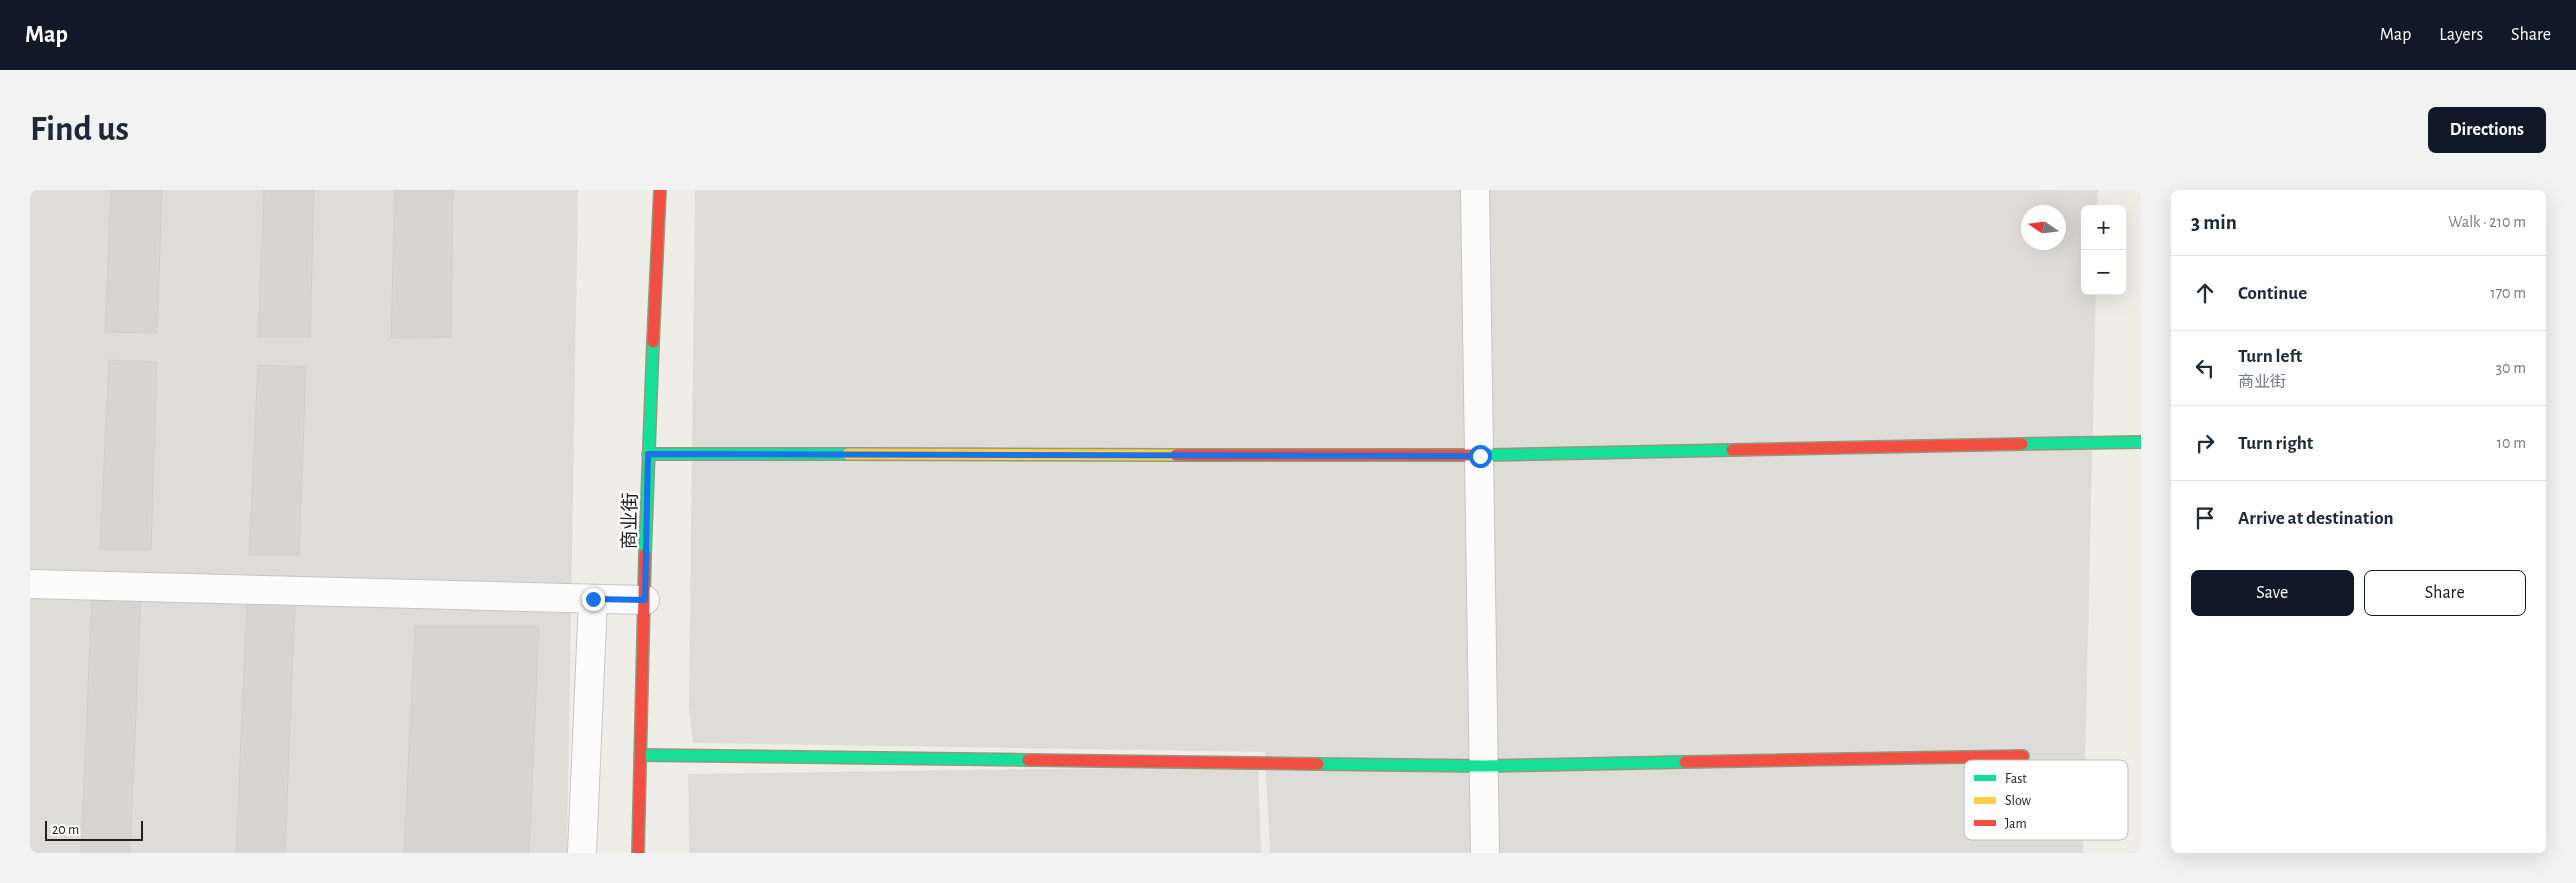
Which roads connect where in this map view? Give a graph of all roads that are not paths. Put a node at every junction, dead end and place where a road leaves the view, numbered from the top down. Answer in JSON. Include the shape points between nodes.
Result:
{"nodes":[{"id":1,"x":660,"y":190,"type":"edge"},
{"id":2,"x":1475,"y":190,"type":"edge"},
{"id":3,"x":2141,"y":442,"type":"edge"},
{"id":4,"x":648,"y":454,"type":"junction"},
{"id":5,"x":1480,"y":456,"type":"junction"},
{"id":6,"x":30,"y":584,"type":"edge"},
{"id":7,"x":593,"y":599,"type":"junction"},
{"id":8,"x":645,"y":600,"type":"junction"},
{"id":9,"x":640,"y":755,"type":"junction"},
{"id":10,"x":2023,"y":756,"type":"dead end"},
{"id":11,"x":1484,"y":766,"type":"junction"},
{"id":12,"x":582,"y":853,"type":"edge"},
{"id":13,"x":638,"y":853,"type":"edge"},
{"id":14,"x":1485,"y":853,"type":"edge"}],
"edges":[{"from":1,"to":4,"type":"street","name":"商业街"},
{"from":2,"to":5,"type":"street"},
{"from":3,"to":5,"type":"street"},
{"from":4,"to":5,"type":"street"},
{"from":4,"to":8,"type":"street","name":"商业街"},
{"from":5,"to":11,"type":"street"},
{"from":6,"to":7,"type":"street"},
{"from":7,"to":8,"type":"street"},
{"from":7,"to":12,"type":"street"},
{"from":8,"to":9,"type":"street","name":"商业街"},
{"from":9,"to":11,"type":"street"},
{"from":9,"to":13,"type":"street","name":"商业街"},
{"from":10,"to":11,"type":"street"},
{"from":11,"to":14,"type":"street"}]}
